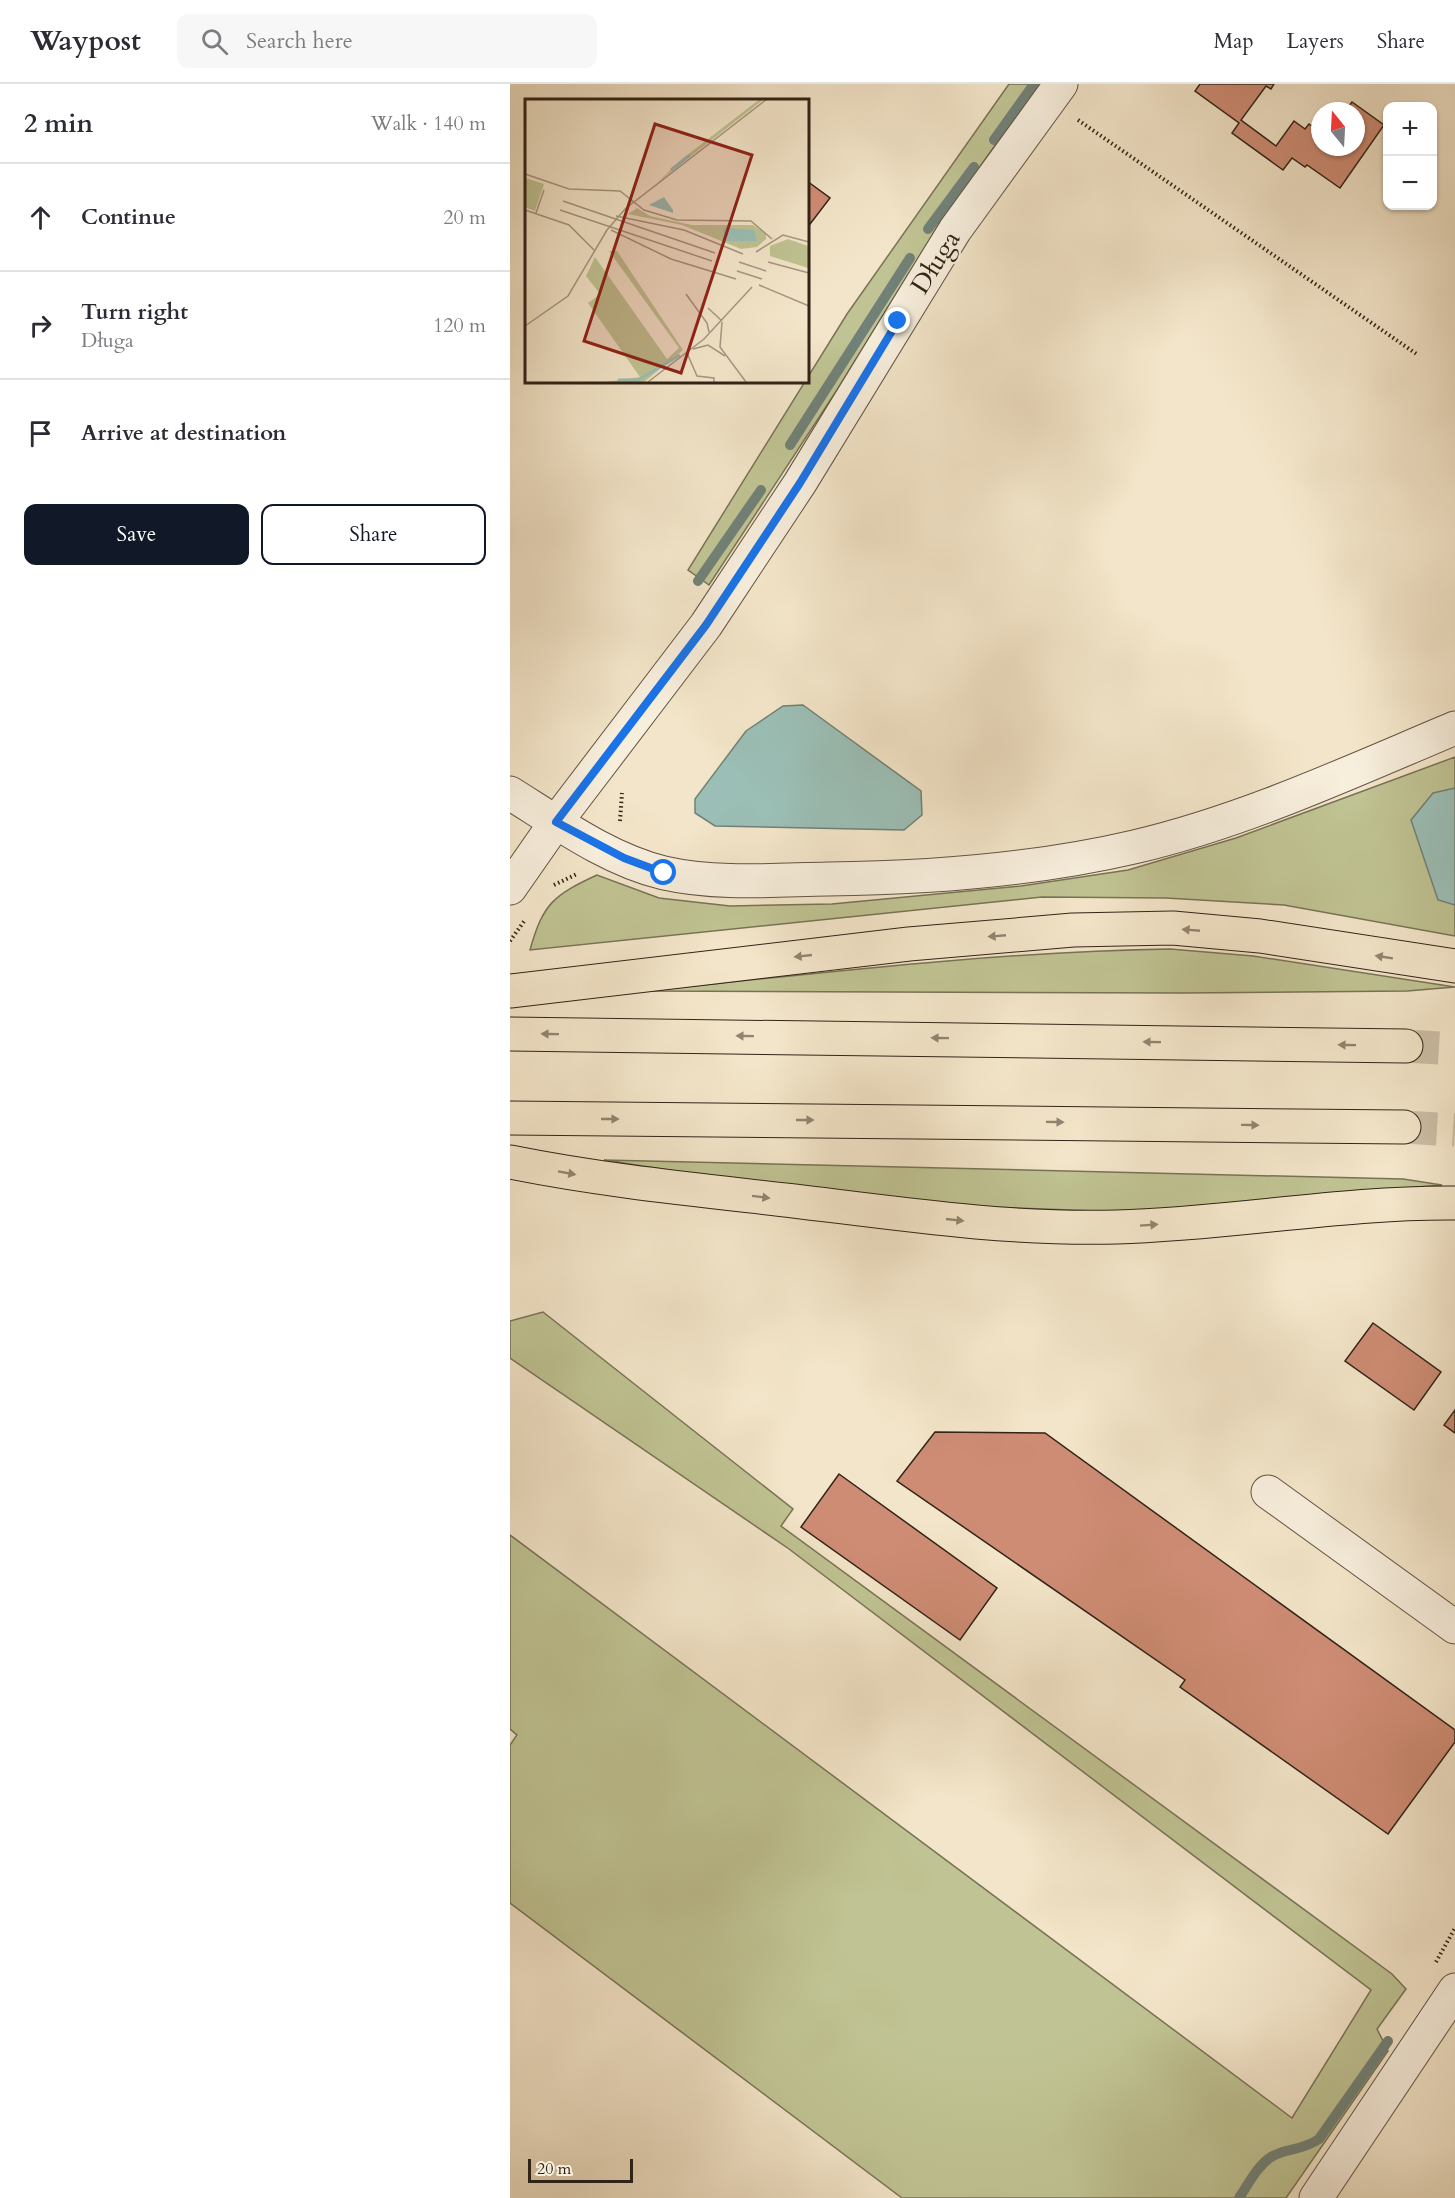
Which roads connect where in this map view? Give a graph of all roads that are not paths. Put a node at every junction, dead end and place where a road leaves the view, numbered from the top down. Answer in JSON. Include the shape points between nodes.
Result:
{"nodes":[{"id":1,"x":1055,"y":92,"type":"edge"},
{"id":2,"x":1455,"y":728,"type":"edge"},
{"id":3,"x":510,"y":794,"type":"edge"},
{"id":4,"x":556,"y":822,"type":"junction"},
{"id":5,"x":510,"y":888,"type":"edge"},
{"id":6,"x":1455,"y":966,"type":"edge"},
{"id":7,"x":510,"y":991,"type":"edge"},
{"id":8,"x":510,"y":1034,"type":"edge"},
{"id":9,"x":1406,"y":1046,"type":"tunnel mouth"},
{"id":10,"x":510,"y":1118,"type":"edge"},
{"id":11,"x":1404,"y":1127,"type":"tunnel mouth"},
{"id":12,"x":510,"y":1162,"type":"edge"},
{"id":13,"x":1455,"y":1203,"type":"edge"},
{"id":14,"x":1268,"y":1492,"type":"dead end"},
{"id":15,"x":1455,"y":1627,"type":"edge"},
{"id":16,"x":1451,"y":2005,"type":"edge"},
{"id":17,"x":1316,"y":2198,"type":"edge"}],
"edges":[{"from":1,"to":4,"type":"street","name":"Długa","via":[[955,230],[800,483],[706,625]]},
{"from":2,"to":4,"type":"street","via":[[1228,820],[1135,847],[979,870],[861,879],[693,878],[644,867]]},
{"from":3,"to":4,"type":"street"},
{"from":4,"to":5,"type":"street","name":"Długa"},
{"from":6,"to":7,"type":"highway","one_way":true,"via":[[1260,936],[1173,928],[1073,930],[897,945]]},
{"from":9,"to":8,"type":"highway","one_way":true},
{"from":10,"to":11,"type":"highway","one_way":true},
{"from":12,"to":13,"type":"highway","one_way":true,"via":[[594,1177],[917,1216],[1036,1226],[1117,1227]]},
{"from":14,"to":15,"type":"street"},
{"from":16,"to":17,"type":"street"}]}
